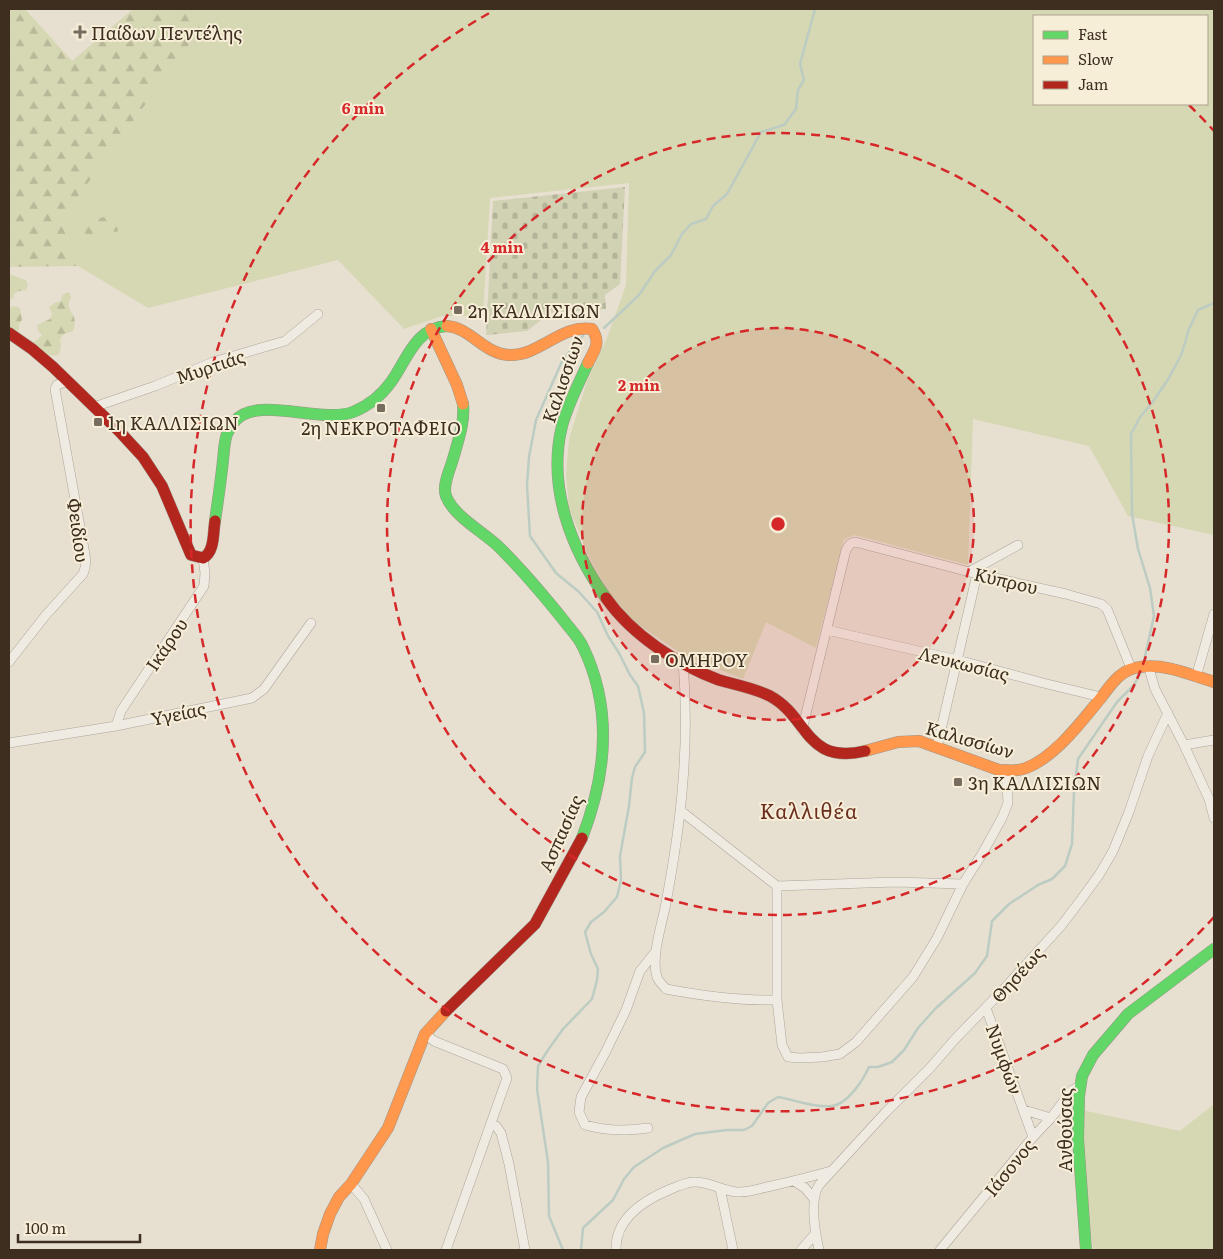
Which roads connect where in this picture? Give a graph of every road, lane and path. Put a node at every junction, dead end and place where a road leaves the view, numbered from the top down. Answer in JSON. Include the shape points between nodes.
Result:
{"nodes":[{"id":1,"x":318,"y":314,"type":"dead end"},
{"id":2,"x":431,"y":329,"type":"junction"},
{"id":3,"x":9,"y":333,"type":"edge"},
{"id":4,"x":68,"y":381,"type":"junction"},
{"id":5,"x":94,"y":407,"type":"junction"},
{"id":6,"x":1018,"y":545,"type":"dead end"},
{"id":7,"x":203,"y":558,"type":"junction"},
{"id":8,"x":973,"y":573,"type":"junction"},
{"id":9,"x":1214,"y":614,"type":"edge"},
{"id":10,"x":311,"y":623,"type":"dead end"},
{"id":11,"x":1213,"y":624,"type":"edge"},
{"id":12,"x":827,"y":630,"type":"junction"},
{"id":13,"x":958,"y":660,"type":"junction"},
{"id":14,"x":683,"y":661,"type":"junction"},
{"id":15,"x":9,"y":662,"type":"edge"},
{"id":16,"x":1148,"y":665,"type":"junction"},
{"id":17,"x":1131,"y":668,"type":"junction"},
{"id":18,"x":1196,"y":677,"type":"junction"},
{"id":19,"x":1214,"y":682,"type":"edge"},
{"id":20,"x":1101,"y":697,"type":"junction"},
{"id":21,"x":1168,"y":713,"type":"junction"},
{"id":22,"x":116,"y":726,"type":"junction"},
{"id":23,"x":802,"y":730,"type":"junction"},
{"id":24,"x":1214,"y":740,"type":"edge"},
{"id":25,"x":9,"y":743,"type":"edge"},
{"id":26,"x":1184,"y":745,"type":"junction"},
{"id":27,"x":937,"y":747,"type":"junction"},
{"id":28,"x":1006,"y":771,"type":"junction"},
{"id":29,"x":681,"y":811,"type":"junction"},
{"id":30,"x":1214,"y":818,"type":"edge"},
{"id":31,"x":962,"y":884,"type":"junction"},
{"id":32,"x":777,"y":886,"type":"junction"},
{"id":33,"x":1214,"y":949,"type":"edge"},
{"id":34,"x":656,"y":951,"type":"junction"},
{"id":35,"x":777,"y":1000,"type":"junction"},
{"id":36,"x":986,"y":1008,"type":"junction"},
{"id":37,"x":425,"y":1034,"type":"junction"},
{"id":38,"x":1080,"y":1086,"type":"junction"},
{"id":39,"x":1024,"y":1110,"type":"junction"},
{"id":40,"x":1051,"y":1118,"type":"junction"},
{"id":41,"x":491,"y":1124,"type":"junction"},
{"id":42,"x":648,"y":1128,"type":"dead end"},
{"id":43,"x":1033,"y":1137,"type":"junction"},
{"id":44,"x":831,"y":1171,"type":"junction"},
{"id":45,"x":794,"y":1181,"type":"junction"},
{"id":46,"x":351,"y":1184,"type":"junction"},
{"id":47,"x":720,"y":1188,"type":"junction"},
{"id":48,"x":814,"y":1199,"type":"junction"},
{"id":49,"x":815,"y":1234,"type":"junction"},
{"id":50,"x":320,"y":1250,"type":"edge"},
{"id":51,"x":387,"y":1250,"type":"edge"},
{"id":52,"x":446,"y":1250,"type":"edge"},
{"id":53,"x":525,"y":1250,"type":"edge"},
{"id":54,"x":616,"y":1250,"type":"edge"},
{"id":55,"x":732,"y":1250,"type":"edge"},
{"id":56,"x":801,"y":1250,"type":"edge"},
{"id":57,"x":819,"y":1250,"type":"edge"},
{"id":58,"x":940,"y":1250,"type":"edge"},
{"id":59,"x":1086,"y":1250,"type":"edge"}],
"edges":[{"from":1,"to":5,"type":"street","name":"Μυρτιάς","via":[[285,341],[214,362]]},
{"from":2,"to":7,"type":"main road","via":[[413,346],[382,394],[362,408],[348,414],[323,417],[256,409],[231,424],[211,549]]},
{"from":2,"to":14,"type":"main road","name":"Καλισσίων","via":[[452,325],[488,349],[512,355],[529,352],[579,327],[596,333],[596,348],[570,404],[560,436],[558,476],[562,504],[587,566],[611,604],[635,631]]},
{"from":2,"to":37,"type":"main road","name":"Ασπασίας","via":[[463,404],[464,417],[445,493],[457,512],[500,548],[551,604],[582,645],[599,692],[604,738],[591,814],[578,847],[535,924]]},
{"from":3,"to":4,"type":"main road"},
{"from":4,"to":5,"type":"main road"},
{"from":4,"to":15,"type":"street","name":"Φειδίου","via":[[55,389],[86,568]]},
{"from":5,"to":7,"type":"main road","via":[[147,461],[167,496],[188,551]]},
{"from":6,"to":8,"type":"street"},
{"from":7,"to":22,"type":"street","name":"Ικάρου","via":[[204,586],[121,711]]},
{"from":8,"to":12,"type":"street","name":"Κύπρου","via":[[855,542],[846,550]]},
{"from":8,"to":13,"type":"street"},
{"from":8,"to":17,"type":"street","name":"Κύπρου","via":[[1101,604],[1107,609]]},
{"from":9,"to":11,"type":"street"},
{"from":10,"to":22,"type":"street","name":"Υγείας","via":[[264,689],[252,698]]},
{"from":11,"to":18,"type":"street"},
{"from":12,"to":13,"type":"street","name":"Λευκωσίας"},
{"from":12,"to":23,"type":"street"},
{"from":13,"to":20,"type":"street","name":"Λευκωσίας"},
{"from":13,"to":27,"type":"street"},
{"from":14,"to":23,"type":"main road","name":"Καλισσίων","via":[[716,679],[775,699],[787,708]]},
{"from":14,"to":29,"type":"street","via":[[686,718]]},
{"from":16,"to":17,"type":"main road","name":"Καλισσίων"},
{"from":16,"to":18,"type":"main road","name":"Καλισσίων"},
{"from":16,"to":21,"type":"street","via":[[1155,689]]},
{"from":17,"to":20,"type":"main road","name":"Καλισσίων","via":[[1118,676]]},
{"from":18,"to":19,"type":"main road","name":"Καλισσίων"},
{"from":20,"to":28,"type":"main road","name":"Καλισσίων","via":[[1061,742],[1038,762],[1022,770]]},
{"from":21,"to":26,"type":"street"},
{"from":21,"to":36,"type":"street","name":"Θησέως","via":[[1148,756],[1113,851],[1099,875],[1061,926]]},
{"from":22,"to":25,"type":"street","name":"Υγείας"},
{"from":23,"to":27,"type":"main road","name":"Καλισσίων","via":[[819,746],[840,753],[860,752],[906,741]]},
{"from":24,"to":26,"type":"street"},
{"from":26,"to":30,"type":"street","via":[[1209,799]]},
{"from":27,"to":28,"type":"main road","name":"Καλισσίων"},
{"from":28,"to":31,"type":"street","via":[[1008,803],[982,854]]},
{"from":29,"to":32,"type":"street"},
{"from":29,"to":34,"type":"street"},
{"from":31,"to":32,"type":"street","via":[[896,882]]},
{"from":31,"to":35,"type":"street","via":[[937,938],[913,977],[856,1042],[840,1054],[788,1057],[782,1045]]},
{"from":32,"to":35,"type":"street"},
{"from":33,"to":38,"type":"main road","name":"Ανθούσας","via":[[1128,1014],[1093,1056]]},
{"from":34,"to":35,"type":"street","via":[[657,977],[666,989],[734,1000]]},
{"from":34,"to":42,"type":"street","via":[[640,971],[626,1010],[581,1097],[579,1112],[585,1125],[604,1130]]},
{"from":36,"to":39,"type":"street","name":"Νυμφών"},
{"from":36,"to":44,"type":"street","name":"Θησέως"},
{"from":37,"to":41,"type":"street","via":[[506,1073]]},
{"from":37,"to":46,"type":"main road","name":"Ασπασίας","via":[[388,1128]]},
{"from":38,"to":40,"type":"street","name":"Ιάσονος","via":[[1072,1090]]},
{"from":38,"to":59,"type":"main road","name":"Ανθούσας","via":[[1078,1139]]},
{"from":39,"to":40,"type":"street","name":"Νυμφών"},
{"from":39,"to":43,"type":"street","name":"Νυμφών"},
{"from":40,"to":43,"type":"street","name":"Ιάσονος"},
{"from":41,"to":52,"type":"street"},
{"from":41,"to":53,"type":"street","via":[[501,1133]]},
{"from":43,"to":58,"type":"street","name":"Ιάσονος"},
{"from":44,"to":45,"type":"street"},
{"from":44,"to":48,"type":"street","name":"Θησέως","via":[[816,1190]]},
{"from":45,"to":47,"type":"street","via":[[737,1192]]},
{"from":45,"to":48,"type":"street"},
{"from":46,"to":50,"type":"main road","name":"Ασπασίας","via":[[330,1214]]},
{"from":46,"to":51,"type":"street","via":[[364,1198]]},
{"from":47,"to":54,"type":"street","via":[[711,1184],[685,1183],[654,1196],[623,1223]]},
{"from":47,"to":55,"type":"street"},
{"from":48,"to":49,"type":"street"},
{"from":49,"to":56,"type":"street"},
{"from":49,"to":57,"type":"street"}]}
